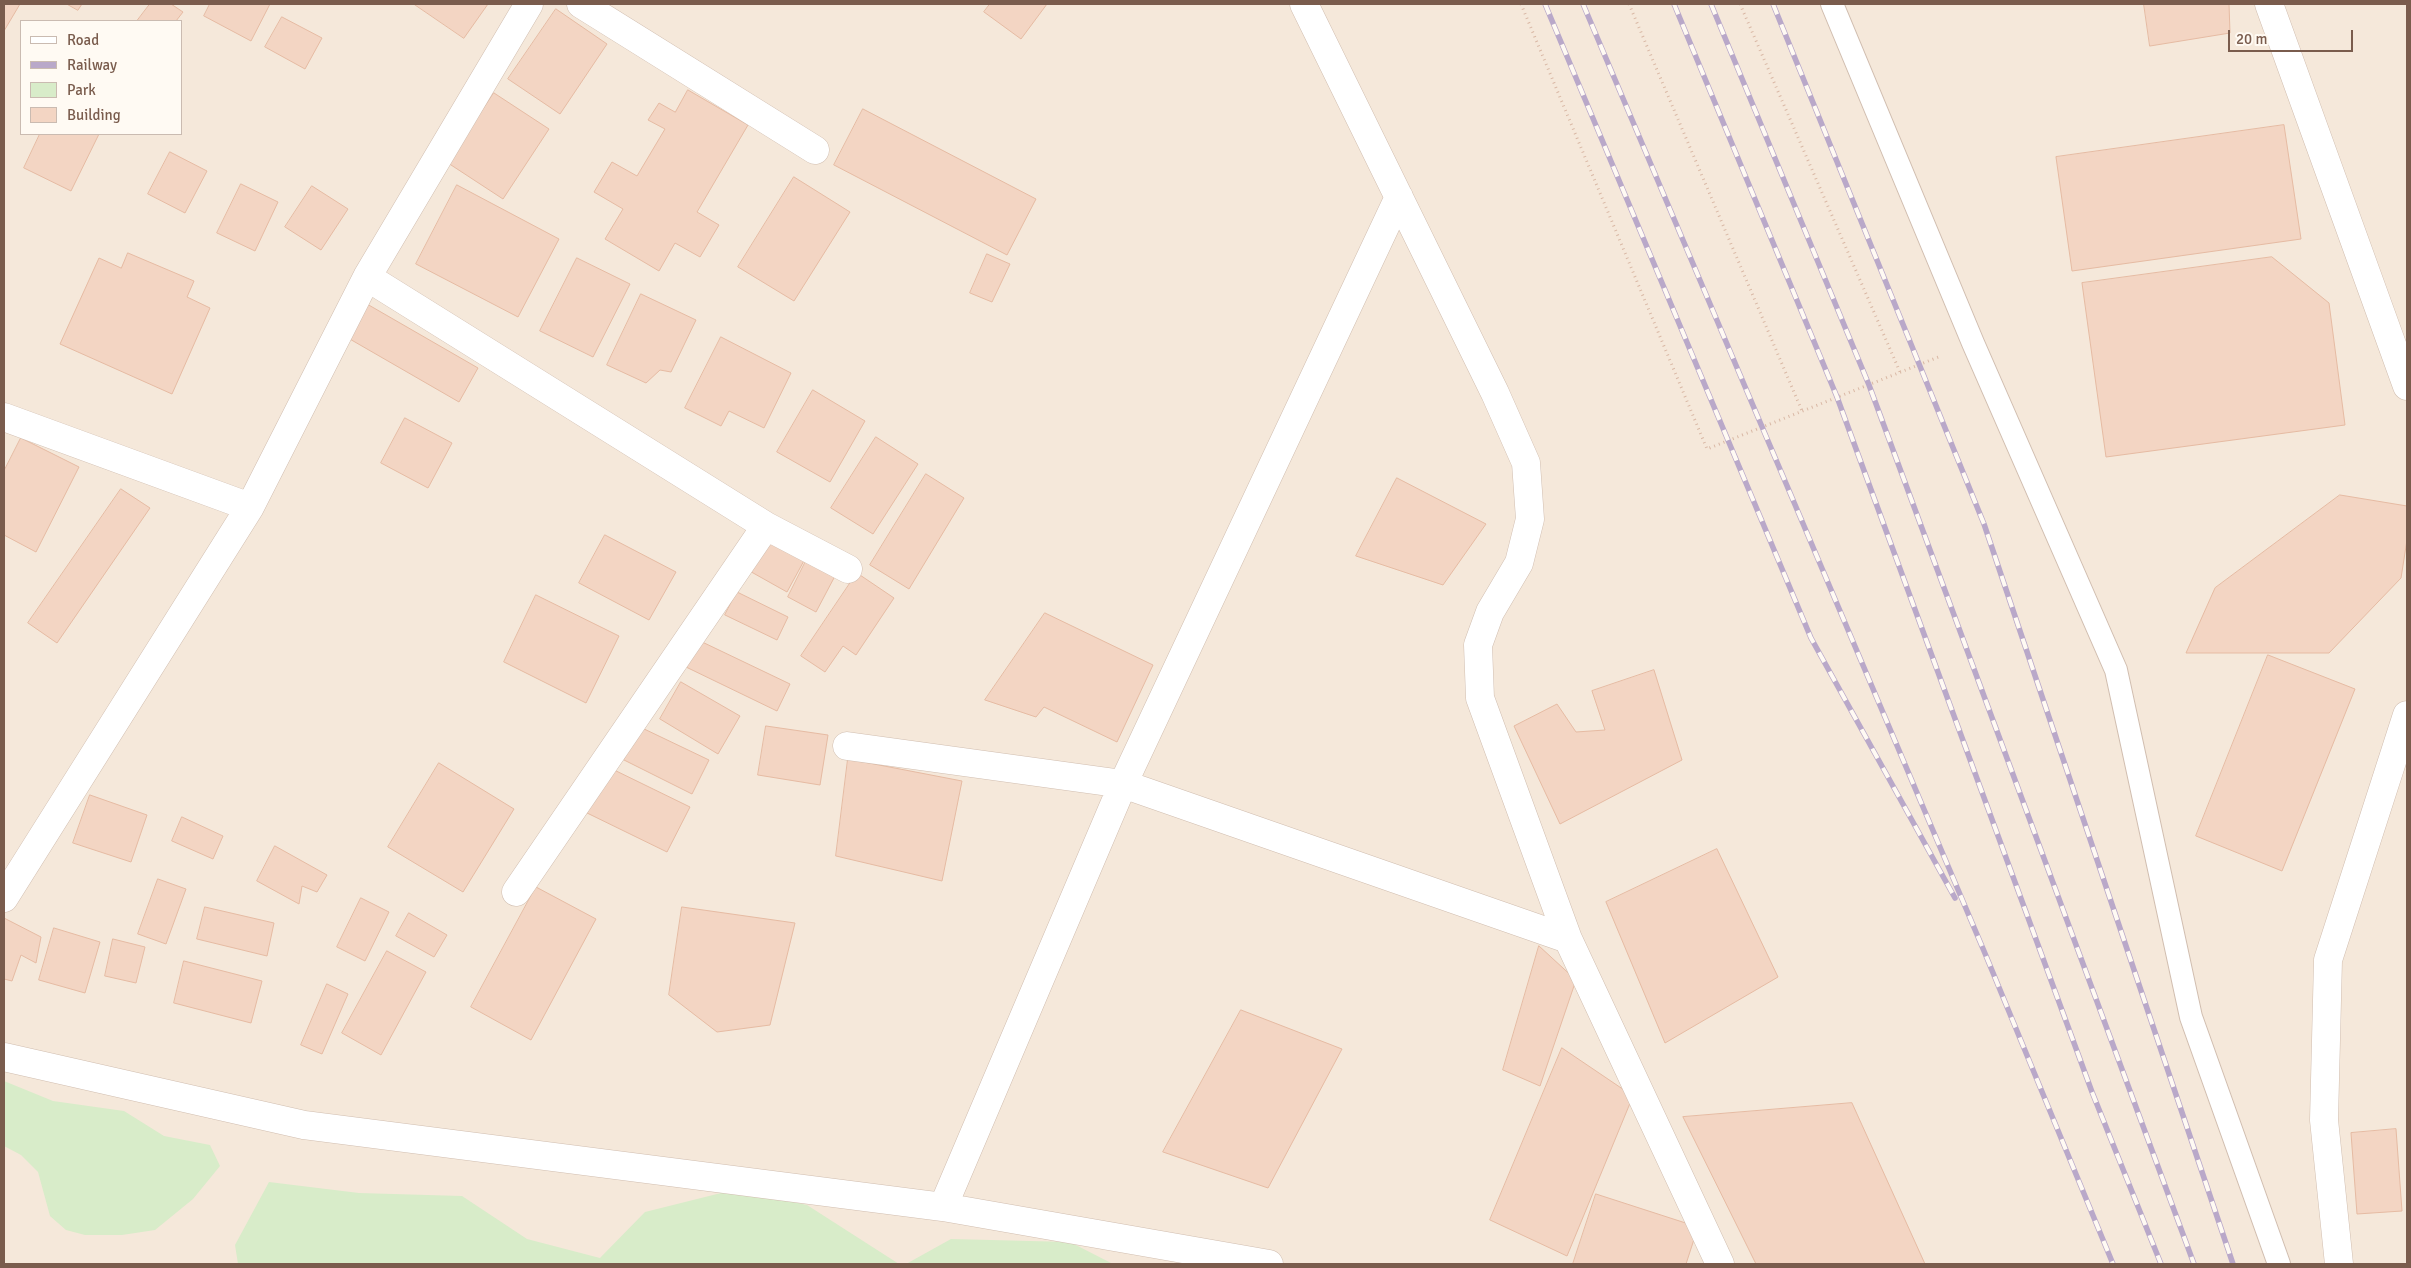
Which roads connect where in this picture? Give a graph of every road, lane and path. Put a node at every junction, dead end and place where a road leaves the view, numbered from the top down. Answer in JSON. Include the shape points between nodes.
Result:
{"nodes":[{"id":1,"x":529,"y":4,"type":"edge"},
{"id":2,"x":581,"y":4,"type":"edge"},
{"id":3,"x":1304,"y":4,"type":"edge"},
{"id":4,"x":1521,"y":4,"type":"edge"},
{"id":5,"x":1629,"y":4,"type":"edge"},
{"id":6,"x":1740,"y":4,"type":"edge"},
{"id":7,"x":1832,"y":4,"type":"edge"},
{"id":8,"x":2270,"y":4,"type":"edge"},
{"id":9,"x":815,"y":150,"type":"dead end"},
{"id":10,"x":1399,"y":197,"type":"junction"},
{"id":11,"x":367,"y":277,"type":"junction"},
{"id":12,"x":1973,"y":343,"type":"junction"},
{"id":13,"x":1900,"y":372,"type":"junction"},
{"id":14,"x":2407,"y":386,"type":"edge"},
{"id":15,"x":1802,"y":411,"type":"junction"},
{"id":16,"x":4,"y":417,"type":"edge"},
{"id":17,"x":250,"y":507,"type":"junction"},
{"id":18,"x":766,"y":526,"type":"junction"},
{"id":19,"x":848,"y":569,"type":"dead end"},
{"id":20,"x":2407,"y":715,"type":"edge"},
{"id":21,"x":847,"y":746,"type":"dead end"},
{"id":22,"x":1123,"y":784,"type":"junction"},
{"id":23,"x":516,"y":892,"type":"dead end"},
{"id":24,"x":4,"y":898,"type":"edge"},
{"id":25,"x":1568,"y":939,"type":"junction"},
{"id":26,"x":4,"y":1057,"type":"edge"},
{"id":27,"x":943,"y":1207,"type":"junction"},
{"id":28,"x":1269,"y":1264,"type":"edge"},
{"id":29,"x":1720,"y":1264,"type":"edge"},
{"id":30,"x":2278,"y":1264,"type":"edge"},
{"id":31,"x":2339,"y":1264,"type":"edge"}],
"edges":[{"from":1,"to":11,"type":"street"},
{"from":2,"to":9,"type":"street"},
{"from":3,"to":10,"type":"street"},
{"from":4,"to":15,"type":"path","via":[[1707,449]]},
{"from":5,"to":15,"type":"path"},
{"from":6,"to":13,"type":"path"},
{"from":7,"to":12,"type":"lane"},
{"from":8,"to":14,"type":"street"},
{"from":10,"to":22,"type":"street"},
{"from":10,"to":25,"type":"street","via":[[1496,393],[1526,463],[1530,519],[1520,563],[1490,612],[1478,645],[1480,698]]},
{"from":11,"to":17,"type":"street"},
{"from":11,"to":18,"type":"street"},
{"from":12,"to":13,"type":"path"},
{"from":12,"to":30,"type":"lane","via":[[2116,670],[2191,1017]]},
{"from":13,"to":15,"type":"path"},
{"from":16,"to":17,"type":"street"},
{"from":17,"to":24,"type":"street"},
{"from":18,"to":19,"type":"street"},
{"from":18,"to":23,"type":"street"},
{"from":20,"to":31,"type":"street","via":[[2328,960],[2324,1120]]},
{"from":21,"to":22,"type":"street"},
{"from":22,"to":25,"type":"street"},
{"from":22,"to":27,"type":"street"},
{"from":25,"to":29,"type":"street"},
{"from":26,"to":27,"type":"street","via":[[304,1125]]},
{"from":27,"to":28,"type":"street"}]}
